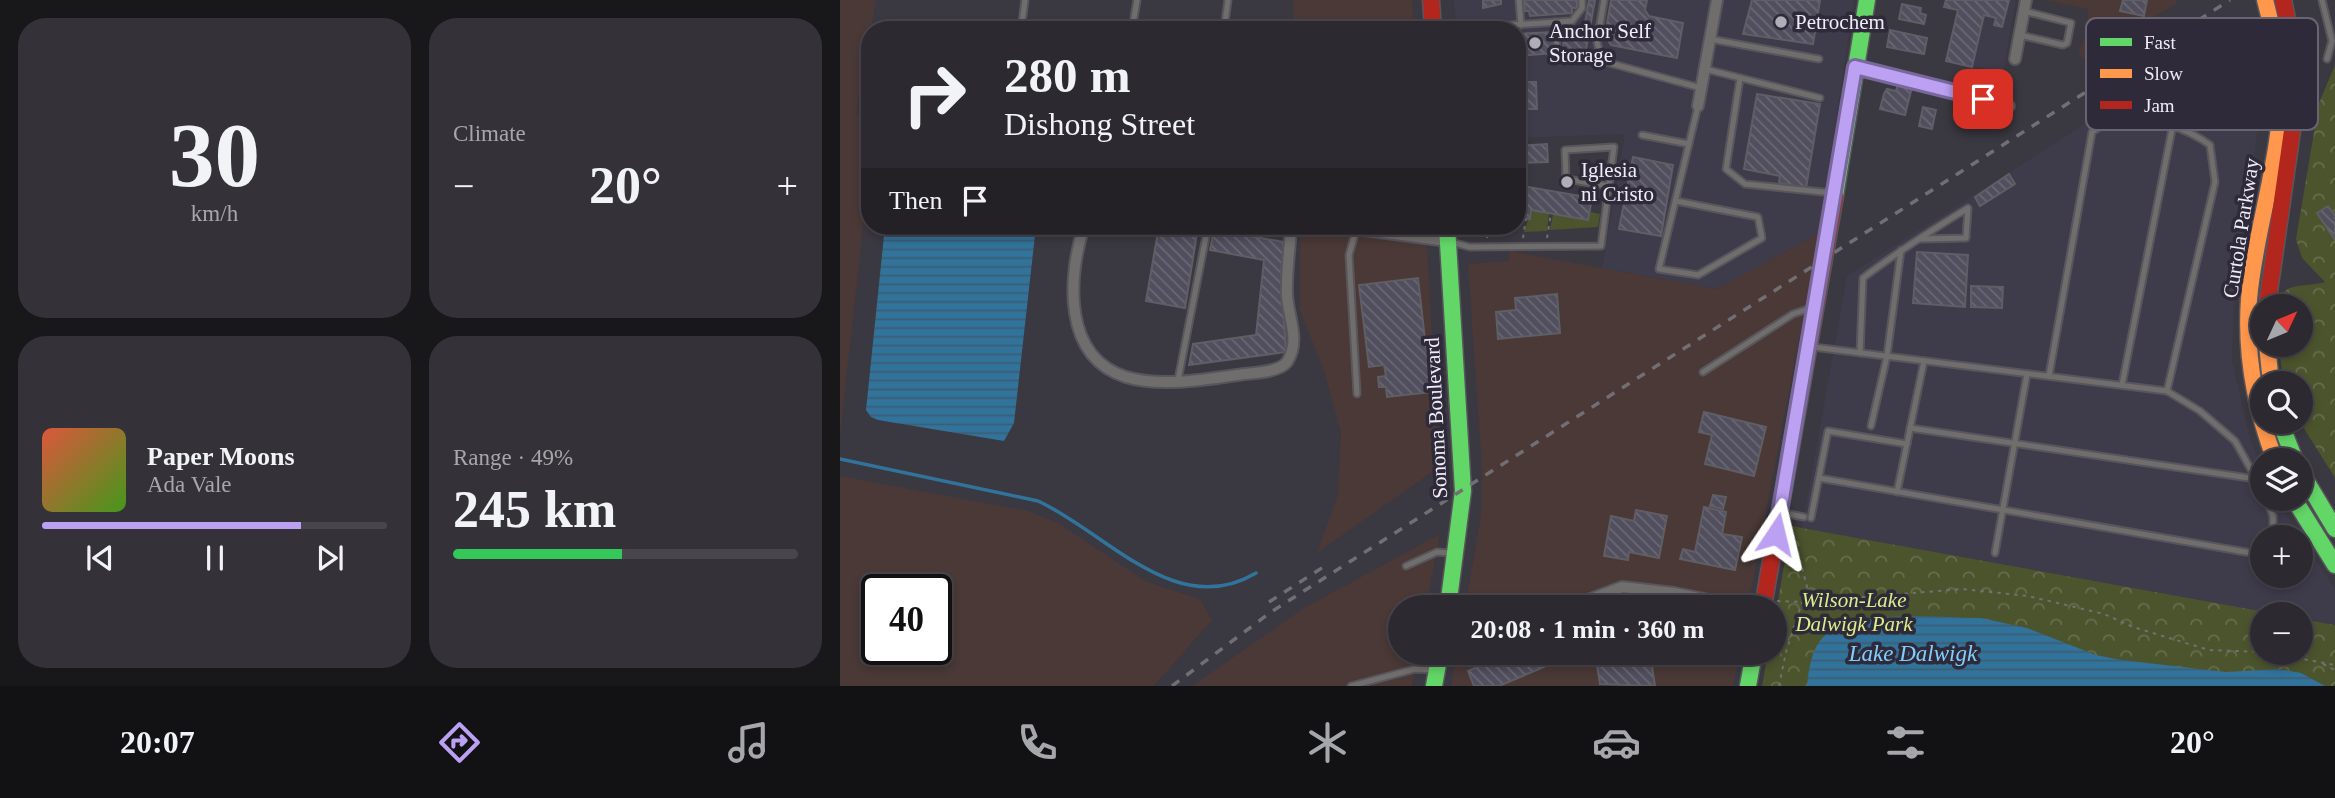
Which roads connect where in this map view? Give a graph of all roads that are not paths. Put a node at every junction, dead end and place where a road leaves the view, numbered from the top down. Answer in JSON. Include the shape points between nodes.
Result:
{"nodes":[{"id":1,"x":1025,"y":0,"type":"edge"},
{"id":2,"x":1137,"y":0,"type":"edge"},
{"id":3,"x":1228,"y":0,"type":"edge"},
{"id":4,"x":1432,"y":0,"type":"edge"},
{"id":5,"x":1519,"y":0,"type":"edge"},
{"id":6,"x":1582,"y":0,"type":"edge"},
{"id":7,"x":1604,"y":0,"type":"edge"},
{"id":8,"x":1717,"y":0,"type":"edge"},
{"id":9,"x":1867,"y":0,"type":"edge"},
{"id":10,"x":2265,"y":0,"type":"edge"},
{"id":11,"x":2283,"y":0,"type":"edge"},
{"id":12,"x":2322,"y":0,"type":"edge"},
{"id":13,"x":2025,"y":5,"type":"edge"},
{"id":14,"x":2269,"y":18,"type":"edge"},
{"id":15,"x":2287,"y":18,"type":"edge"},
{"id":16,"x":1022,"y":21,"type":"edge"},
{"id":17,"x":1134,"y":21,"type":"edge"},
{"id":18,"x":1225,"y":21,"type":"edge"},
{"id":19,"x":1434,"y":21,"type":"edge"},
{"id":20,"x":1521,"y":21,"type":"edge"},
{"id":21,"x":1555,"y":22,"type":"junction"},
{"id":22,"x":1526,"y":25,"type":"edge"},
{"id":23,"x":2020,"y":35,"type":"junction"},
{"id":24,"x":1710,"y":40,"type":"junction"},
{"id":25,"x":1557,"y":49,"type":"dead end"},
{"id":26,"x":2327,"y":58,"type":"dead end"},
{"id":27,"x":1819,"y":59,"type":"dead end"},
{"id":28,"x":2015,"y":59,"type":"dead end"},
{"id":29,"x":1855,"y":67,"type":"junction"},
{"id":30,"x":1705,"y":69,"type":"junction"},
{"id":31,"x":1740,"y":78,"type":"junction"},
{"id":32,"x":1701,"y":88,"type":"junction"},
{"id":33,"x":1820,"y":98,"type":"dead end"},
{"id":34,"x":1698,"y":106,"type":"joint"},
{"id":35,"x":2009,"y":106,"type":"dead end"},
{"id":36,"x":2095,"y":130,"type":"edge"},
{"id":37,"x":2172,"y":130,"type":"edge"},
{"id":38,"x":2184,"y":130,"type":"edge"},
{"id":39,"x":2277,"y":130,"type":"edge"},
{"id":40,"x":2292,"y":130,"type":"edge"},
{"id":41,"x":1642,"y":135,"type":"dead end"},
{"id":42,"x":1689,"y":144,"type":"junction"},
{"id":43,"x":1609,"y":186,"type":"junction"},
{"id":44,"x":1835,"y":194,"type":"junction"},
{"id":45,"x":1675,"y":201,"type":"junction"},
{"id":46,"x":1081,"y":235,"type":"edge"},
{"id":47,"x":1206,"y":235,"type":"edge"},
{"id":48,"x":1290,"y":235,"type":"edge"},
{"id":49,"x":1355,"y":235,"type":"edge"},
{"id":50,"x":1447,"y":235,"type":"edge"},
{"id":51,"x":1450,"y":235,"type":"edge"},
{"id":52,"x":1919,"y":239,"type":"junction"},
{"id":53,"x":1901,"y":250,"type":"junction"},
{"id":54,"x":2269,"y":294,"type":"edge"},
{"id":55,"x":1816,"y":306,"type":"junction"},
{"id":56,"x":1810,"y":347,"type":"junction"},
{"id":57,"x":1860,"y":353,"type":"junction"},
{"id":58,"x":1887,"y":356,"type":"junction"},
{"id":59,"x":1924,"y":361,"type":"junction"},
{"id":60,"x":1703,"y":372,"type":"dead end"},
{"id":61,"x":2027,"y":374,"type":"junction"},
{"id":62,"x":2049,"y":376,"type":"junction"},
{"id":63,"x":1178,"y":380,"type":"junction"},
{"id":64,"x":2122,"y":386,"type":"junction"},
{"id":65,"x":2167,"y":391,"type":"junction"},
{"id":66,"x":1357,"y":394,"type":"dead end"},
{"id":67,"x":1871,"y":426,"type":"dead end"},
{"id":68,"x":1910,"y":428,"type":"junction"},
{"id":69,"x":1907,"y":444,"type":"junction"},
{"id":70,"x":2017,"y":444,"type":"junction"},
{"id":71,"x":2271,"y":448,"type":"edge"},
{"id":72,"x":2250,"y":468,"type":"edge"},
{"id":73,"x":1819,"y":478,"type":"junction"},
{"id":74,"x":2250,"y":478,"type":"edge"},
{"id":75,"x":1897,"y":492,"type":"junction"},
{"id":76,"x":2313,"y":492,"type":"edge"},
{"id":77,"x":2004,"y":510,"type":"junction"},
{"id":78,"x":2301,"y":511,"type":"edge"},
{"id":79,"x":1780,"y":512,"type":"junction"},
{"id":80,"x":2335,"y":529,"type":"edge"},
{"id":81,"x":1995,"y":553,"type":"dead end"},
{"id":82,"x":2250,"y":553,"type":"edge"},
{"id":83,"x":1457,"y":554,"type":"junction"},
{"id":84,"x":2335,"y":565,"type":"edge"},
{"id":85,"x":1406,"y":566,"type":"dead end"},
{"id":86,"x":1450,"y":595,"type":"edge"},
{"id":87,"x":1601,"y":595,"type":"edge"},
{"id":88,"x":1684,"y":595,"type":"edge"},
{"id":89,"x":1766,"y":595,"type":"edge"},
{"id":90,"x":1752,"y":665,"type":"edge"},
{"id":91,"x":1383,"y":678,"type":"junction"},
{"id":92,"x":1436,"y":678,"type":"edge"},
{"id":93,"x":1350,"y":686,"type":"edge"},
{"id":94,"x":1387,"y":686,"type":"edge"},
{"id":95,"x":1748,"y":686,"type":"edge"}],
"edges":[{"from":1,"to":16,"type":"lane"},
{"from":2,"to":17,"type":"lane"},
{"from":3,"to":18,"type":"lane"},
{"from":4,"to":19,"type":"main road"},
{"from":5,"to":20,"type":"lane"},
{"from":6,"to":21,"type":"lane","via":[[1572,21]]},
{"from":7,"to":32,"type":"lane","via":[[1597,42],[1602,61]]},
{"from":8,"to":24,"type":"street"},
{"from":9,"to":29,"type":"main road"},
{"from":10,"to":14,"type":"main road","name":"Curtola Parkway"},
{"from":11,"to":15,"type":"main road","name":"Curtola Parkway"},
{"from":12,"to":26,"type":"lane","via":[[2332,41]]},
{"from":13,"to":23,"type":"street"},
{"from":13,"to":23,"type":"lane","via":[[2071,23],[2063,45]]},
{"from":21,"to":22,"type":"lane"},
{"from":21,"to":25,"type":"lane"},
{"from":23,"to":28,"type":"street"},
{"from":24,"to":27,"type":"lane"},
{"from":24,"to":30,"type":"street"},
{"from":29,"to":35,"type":"street"},
{"from":29,"to":44,"type":"main road"},
{"from":30,"to":31,"type":"lane"},
{"from":30,"to":32,"type":"street"},
{"from":31,"to":33,"type":"lane"},
{"from":31,"to":44,"type":"lane","via":[[1726,169],[1745,184]]},
{"from":32,"to":34,"type":"street"},
{"from":34,"to":42,"type":"lane"},
{"from":36,"to":62,"type":"lane"},
{"from":37,"to":64,"type":"lane"},
{"from":38,"to":65,"type":"lane","via":[[2210,145],[2215,182]]},
{"from":39,"to":71,"type":"main road","name":"Curtola Parkway","via":[[2253,275],[2249,338],[2255,400]]},
{"from":40,"to":54,"type":"main road","name":"Curtola Parkway"},
{"from":41,"to":42,"type":"lane"},
{"from":42,"to":45,"type":"lane"},
{"from":43,"to":43,"type":"lane","via":[[1566,179],[1565,150],[1614,147]]},
{"from":43,"to":51,"type":"lane","via":[[1601,246],[1470,247]]},
{"from":44,"to":55,"type":"main road"},
{"from":45,"to":45,"type":"lane","via":[[1659,269],[1698,275],[1762,238],[1758,217]]},
{"from":46,"to":63,"type":"street","via":[[1072,300],[1076,325],[1094,358],[1126,377]]},
{"from":47,"to":63,"type":"lane"},
{"from":48,"to":63,"type":"street","via":[[1287,295],[1294,340],[1288,361],[1252,373]]},
{"from":49,"to":66,"type":"lane","via":[[1349,255]]},
{"from":50,"to":83,"type":"main road","name":"Sonoma Boulevard","via":[[1463,491]]},
{"from":52,"to":52,"type":"lane","via":[[1938,226],[1968,208],[1966,238]]},
{"from":52,"to":53,"type":"lane"},
{"from":53,"to":57,"type":"lane","via":[[1863,278]]},
{"from":53,"to":58,"type":"lane"},
{"from":55,"to":56,"type":"main road"},
{"from":55,"to":60,"type":"lane","via":[[1793,314]]},
{"from":56,"to":57,"type":"lane"},
{"from":56,"to":79,"type":"main road"},
{"from":57,"to":58,"type":"lane"},
{"from":58,"to":59,"type":"lane"},
{"from":58,"to":67,"type":"lane"},
{"from":59,"to":61,"type":"lane"},
{"from":59,"to":68,"type":"lane"},
{"from":61,"to":62,"type":"lane"},
{"from":61,"to":70,"type":"lane"},
{"from":62,"to":64,"type":"lane"},
{"from":64,"to":65,"type":"lane"},
{"from":65,"to":72,"type":"lane","via":[[2235,441]]},
{"from":68,"to":69,"type":"lane"},
{"from":68,"to":70,"type":"lane"},
{"from":69,"to":73,"type":"lane","via":[[1828,431]]},
{"from":69,"to":75,"type":"lane"},
{"from":70,"to":74,"type":"lane"},
{"from":70,"to":77,"type":"lane"},
{"from":73,"to":75,"type":"lane"},
{"from":73,"to":79,"type":"lane","via":[[1807,517]]},
{"from":75,"to":77,"type":"lane"},
{"from":76,"to":80,"type":"main road"},
{"from":77,"to":81,"type":"lane"},
{"from":77,"to":82,"type":"lane"},
{"from":78,"to":84,"type":"main road"},
{"from":79,"to":89,"type":"main road"},
{"from":83,"to":85,"type":"lane","via":[[1437,552]]},
{"from":83,"to":86,"type":"main road","name":"Sonoma Boulevard"},
{"from":87,"to":88,"type":"street","via":[[1622,587]]},
{"from":90,"to":95,"type":"main road"},
{"from":91,"to":92,"type":"lane","via":[[1415,669]]},
{"from":91,"to":93,"type":"lane"},
{"from":91,"to":94,"type":"lane"}]}
